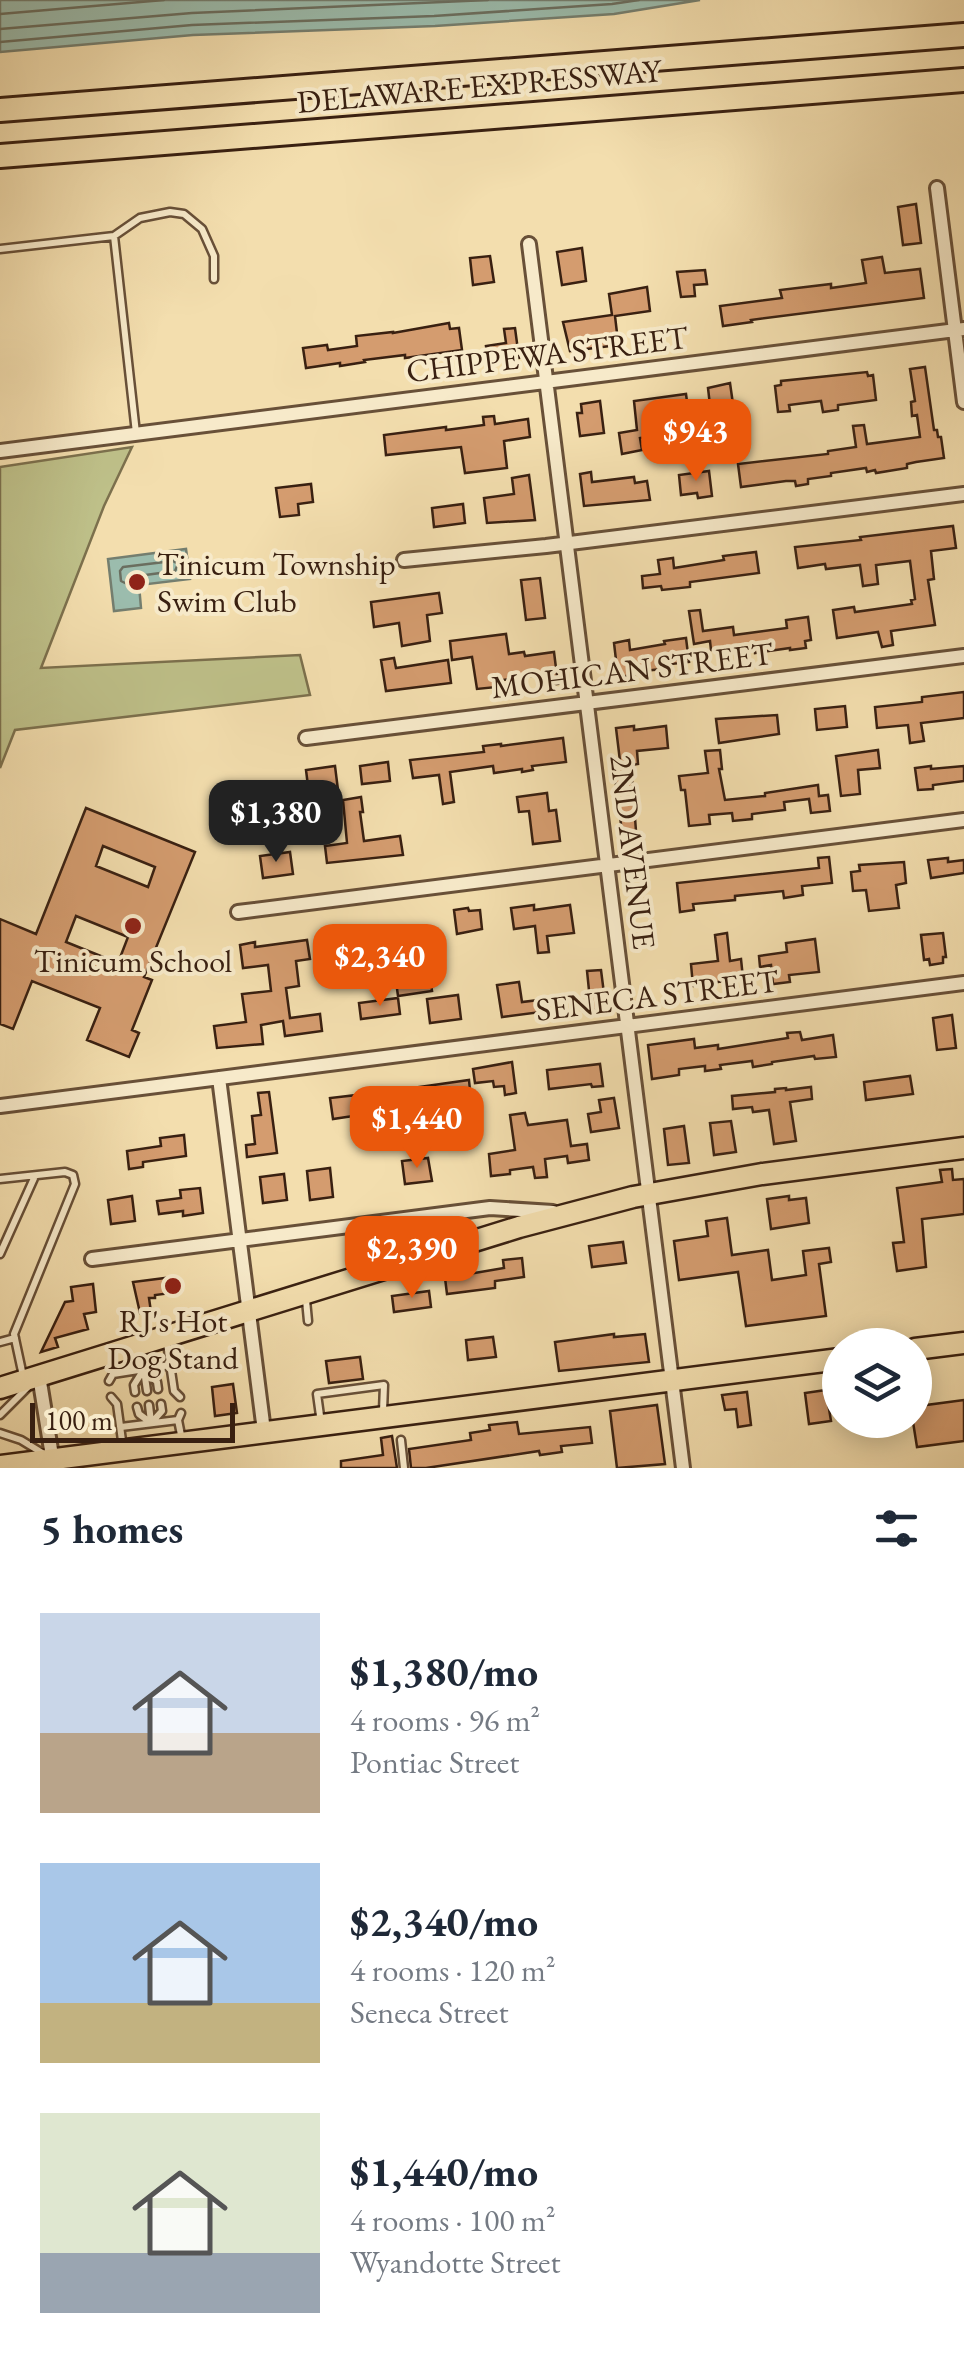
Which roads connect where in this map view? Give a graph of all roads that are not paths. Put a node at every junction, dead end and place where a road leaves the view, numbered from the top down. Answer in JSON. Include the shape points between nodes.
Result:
{"nodes":[{"id":1,"x":964,"y":35,"type":"edge"},
{"id":2,"x":964,"y":80,"type":"edge"},
{"id":3,"x":0,"y":110,"type":"edge"},
{"id":4,"x":0,"y":156,"type":"edge"},
{"id":5,"x":937,"y":188,"type":"dead end"},
{"id":6,"x":114,"y":236,"type":"junction"},
{"id":7,"x":530,"y":244,"type":"dead end"},
{"id":8,"x":0,"y":249,"type":"edge"},
{"id":9,"x":214,"y":280,"type":"dead end"},
{"id":10,"x":959,"y":330,"type":"edge"},
{"id":11,"x":547,"y":382,"type":"junction"},
{"id":12,"x":964,"y":402,"type":"edge"},
{"id":13,"x":136,"y":434,"type":"junction"},
{"id":14,"x":0,"y":451,"type":"edge"},
{"id":15,"x":964,"y":494,"type":"edge"},
{"id":16,"x":567,"y":543,"type":"junction"},
{"id":17,"x":404,"y":560,"type":"dead end"},
{"id":18,"x":964,"y":656,"type":"edge"},
{"id":19,"x":587,"y":703,"type":"junction"},
{"id":20,"x":306,"y":738,"type":"dead end"},
{"id":21,"x":964,"y":820,"type":"edge"},
{"id":22,"x":607,"y":865,"type":"junction"},
{"id":23,"x":238,"y":912,"type":"dead end"},
{"id":24,"x":964,"y":983,"type":"edge"},
{"id":25,"x":628,"y":1026,"type":"junction"},
{"id":26,"x":220,"y":1078,"type":"junction"},
{"id":27,"x":0,"y":1106,"type":"edge"},
{"id":28,"x":964,"y":1148,"type":"edge"},
{"id":29,"x":36,"y":1175,"type":"junction"},
{"id":30,"x":0,"y":1178,"type":"edge"},
{"id":31,"x":649,"y":1194,"type":"junction"},
{"id":32,"x":571,"y":1213,"type":"junction"},
{"id":33,"x":240,"y":1240,"type":"junction"},
{"id":34,"x":0,"y":1254,"type":"edge"},
{"id":35,"x":92,"y":1259,"type":"dead end"},
{"id":36,"x":305,"y":1294,"type":"junction"},
{"id":37,"x":249,"y":1311,"type":"junction"},
{"id":38,"x":308,"y":1321,"type":"dead end"},
{"id":39,"x":167,"y":1336,"type":"junction"},
{"id":40,"x":15,"y":1338,"type":"junction"},
{"id":41,"x":0,"y":1342,"type":"edge"},
{"id":42,"x":964,"y":1343,"type":"edge"},
{"id":43,"x":932,"y":1347,"type":"edge"},
{"id":44,"x":822,"y":1361,"type":"edge"},
{"id":45,"x":170,"y":1365,"type":"junction"},
{"id":46,"x":144,"y":1369,"type":"junction"},
{"id":47,"x":32,"y":1378,"type":"junction"},
{"id":48,"x":114,"y":1378,"type":"dead end"},
{"id":49,"x":672,"y":1380,"type":"junction"},
{"id":50,"x":0,"y":1388,"type":"edge"},
{"id":51,"x":147,"y":1390,"type":"dead end"},
{"id":52,"x":158,"y":1390,"type":"dead end"},
{"id":53,"x":135,"y":1392,"type":"dead end"},
{"id":54,"x":175,"y":1396,"type":"dead end"},
{"id":55,"x":116,"y":1399,"type":"dead end"},
{"id":56,"x":161,"y":1404,"type":"dead end"},
{"id":57,"x":149,"y":1405,"type":"dead end"},
{"id":58,"x":137,"y":1407,"type":"dead end"},
{"id":59,"x":0,"y":1415,"type":"edge"},
{"id":60,"x":384,"y":1416,"type":"junction"},
{"id":61,"x":152,"y":1423,"type":"junction"},
{"id":62,"x":321,"y":1424,"type":"junction"},
{"id":63,"x":120,"y":1427,"type":"junction"},
{"id":64,"x":264,"y":1432,"type":"junction"},
{"id":65,"x":0,"y":1434,"type":"edge"},
{"id":66,"x":401,"y":1440,"type":"dead end"},
{"id":67,"x":182,"y":1442,"type":"junction"},
{"id":68,"x":124,"y":1450,"type":"junction"},
{"id":69,"x":54,"y":1464,"type":"edge"},
{"id":70,"x":0,"y":1466,"type":"edge"},
{"id":71,"x":404,"y":1468,"type":"edge"},
{"id":72,"x":683,"y":1468,"type":"edge"}],
"edges":[{"from":1,"to":3,"type":"highway","name":"DELAWARE EXPRESSWAY"},
{"from":2,"to":4,"type":"highway","name":"DELAWARE EXPRESSWAY"},
{"from":5,"to":10,"type":"street"},
{"from":6,"to":8,"type":"lane"},
{"from":6,"to":9,"type":"lane","via":[[140,218],[184,214],[202,229],[214,256]]},
{"from":6,"to":13,"type":"lane"},
{"from":7,"to":11,"type":"street","name":"2ND AVENUE"},
{"from":10,"to":11,"type":"street","name":"CHIPPEWA STREET"},
{"from":10,"to":12,"type":"street"},
{"from":11,"to":13,"type":"street","name":"CHIPPEWA STREET"},
{"from":11,"to":16,"type":"street","name":"2ND AVENUE"},
{"from":13,"to":14,"type":"street","name":"CHIPPEWA STREET"},
{"from":15,"to":16,"type":"street"},
{"from":16,"to":17,"type":"street"},
{"from":16,"to":19,"type":"street","name":"2ND AVENUE"},
{"from":18,"to":19,"type":"street","name":"MOHICAN STREET"},
{"from":19,"to":20,"type":"street","name":"MOHICAN STREET"},
{"from":19,"to":22,"type":"street","name":"2ND AVENUE"},
{"from":21,"to":22,"type":"street"},
{"from":22,"to":23,"type":"street"},
{"from":22,"to":25,"type":"street","name":"2ND AVENUE"},
{"from":24,"to":25,"type":"street","name":"SENECA STREET"},
{"from":25,"to":26,"type":"street","name":"SENECA STREET"},
{"from":25,"to":31,"type":"street","name":"2ND AVENUE"},
{"from":26,"to":27,"type":"street","name":"SENECA STREET"},
{"from":26,"to":33,"type":"street"},
{"from":28,"to":31,"type":"main road"},
{"from":29,"to":30,"type":"lane"},
{"from":29,"to":34,"type":"lane"},
{"from":29,"to":40,"type":"lane","via":[[65,1172],[75,1184]]},
{"from":31,"to":32,"type":"main road"},
{"from":31,"to":49,"type":"street","name":"2ND AVENUE"},
{"from":32,"to":33,"type":"street","via":[[490,1208]]},
{"from":32,"to":36,"type":"main road"},
{"from":33,"to":35,"type":"street"},
{"from":33,"to":37,"type":"street"},
{"from":36,"to":37,"type":"main road"},
{"from":36,"to":38,"type":"lane"},
{"from":37,"to":39,"type":"main road"},
{"from":37,"to":64,"type":"street"},
{"from":39,"to":45,"type":"lane"},
{"from":39,"to":47,"type":"main road"},
{"from":40,"to":41,"type":"lane"},
{"from":40,"to":47,"type":"lane"},
{"from":42,"to":43,"type":"main road"},
{"from":44,"to":49,"type":"main road"},
{"from":45,"to":46,"type":"lane"},
{"from":45,"to":54,"type":"lane"},
{"from":46,"to":48,"type":"lane"},
{"from":46,"to":51,"type":"lane"},
{"from":46,"to":52,"type":"lane"},
{"from":46,"to":53,"type":"lane"},
{"from":47,"to":50,"type":"main road"},
{"from":47,"to":59,"type":"lane"},
{"from":47,"to":69,"type":"street"},
{"from":49,"to":60,"type":"main road"},
{"from":49,"to":72,"type":"street","name":"2ND AVENUE"},
{"from":55,"to":63,"type":"lane"},
{"from":56,"to":61,"type":"lane"},
{"from":57,"to":61,"type":"lane"},
{"from":58,"to":61,"type":"lane"},
{"from":60,"to":62,"type":"main road"},
{"from":60,"to":62,"type":"lane","via":[[384,1386],[318,1394]]},
{"from":61,"to":63,"type":"lane"},
{"from":61,"to":67,"type":"lane","via":[[177,1415]]},
{"from":62,"to":64,"type":"main road"},
{"from":63,"to":68,"type":"lane"},
{"from":64,"to":67,"type":"main road"},
{"from":65,"to":69,"type":"lane"},
{"from":66,"to":71,"type":"lane"},
{"from":67,"to":68,"type":"main road"},
{"from":68,"to":69,"type":"main road"},
{"from":69,"to":70,"type":"main road"}]}
